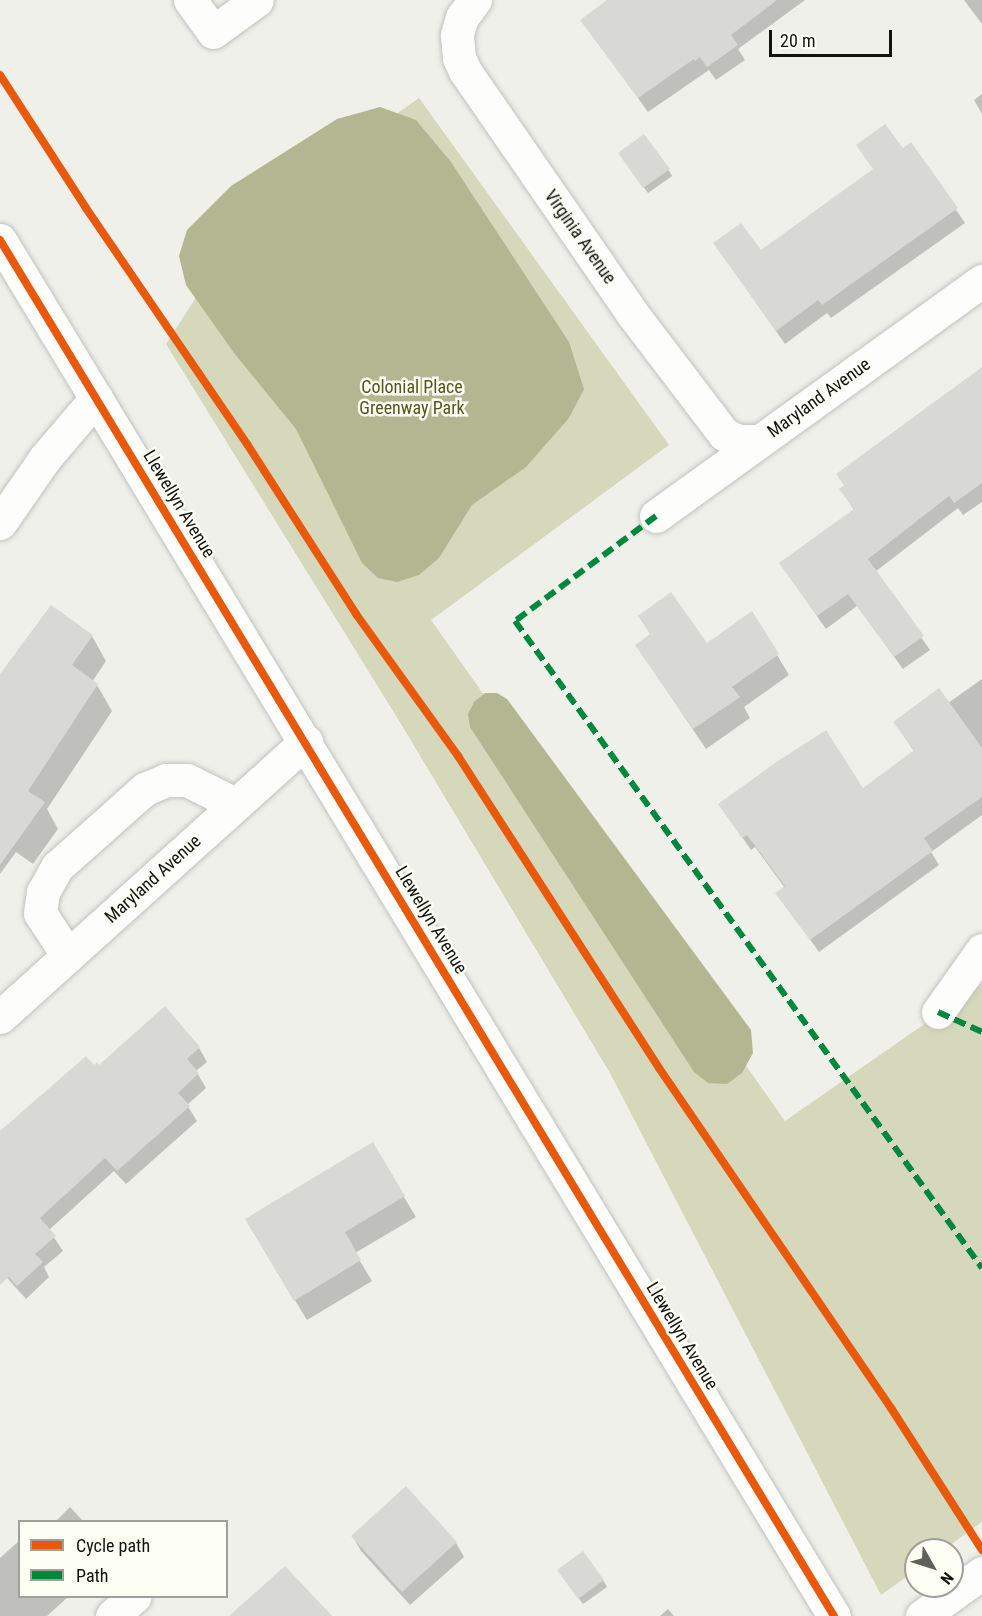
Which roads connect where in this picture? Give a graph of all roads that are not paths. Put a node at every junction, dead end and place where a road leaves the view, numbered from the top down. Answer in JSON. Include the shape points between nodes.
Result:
{"nodes":[{"id":1,"x":190,"y":0,"type":"edge"},
{"id":2,"x":257,"y":0,"type":"edge"},
{"id":3,"x":475,"y":0,"type":"edge"},
{"id":4,"x":0,"y":240,"type":"edge"},
{"id":5,"x":982,"y":281,"type":"edge"},
{"id":6,"x":96,"y":398,"type":"junction"},
{"id":7,"x":758,"y":441,"type":"junction"},
{"id":8,"x":656,"y":516,"type":"dead end"},
{"id":9,"x":0,"y":523,"type":"edge"},
{"id":10,"x":306,"y":741,"type":"junction"},
{"id":11,"x":235,"y":804,"type":"junction"},
{"id":12,"x":982,"y":950,"type":"edge"},
{"id":13,"x":68,"y":956,"type":"junction"},
{"id":14,"x":938,"y":1012,"type":"dead end"},
{"id":15,"x":0,"y":1017,"type":"edge"},
{"id":16,"x":982,"y":1573,"type":"edge"},
{"id":17,"x":133,"y":1598,"type":"edge"},
{"id":18,"x":112,"y":1616,"type":"edge"},
{"id":19,"x":834,"y":1616,"type":"edge"},
{"id":20,"x":922,"y":1616,"type":"edge"}],
"edges":[{"from":1,"to":2,"type":"street","via":[[213,32]]},
{"from":3,"to":7,"type":"street","name":"Virginia Avenue","via":[[462,17],[458,35],[459,58],[465,71],[632,312],[724,434],[738,441]]},
{"from":4,"to":6,"type":"street","name":"Llewellyn Avenue"},
{"from":5,"to":7,"type":"street","name":"Maryland Avenue"},
{"from":6,"to":9,"type":"street","via":[[45,458]]},
{"from":6,"to":10,"type":"street","name":"Llewellyn Avenue"},
{"from":7,"to":8,"type":"street","name":"Maryland Avenue"},
{"from":10,"to":11,"type":"street","name":"Maryland Avenue"},
{"from":10,"to":19,"type":"street","name":"Llewellyn Avenue"},
{"from":11,"to":13,"type":"street","name":"Maryland Avenue"},
{"from":11,"to":13,"type":"street","via":[[187,780],[166,780],[145,789],[57,867],[43,892],[40,913]]},
{"from":12,"to":14,"type":"street"},
{"from":13,"to":15,"type":"street","name":"Maryland Avenue"},
{"from":16,"to":20,"type":"street"},
{"from":17,"to":18,"type":"street"}]}
